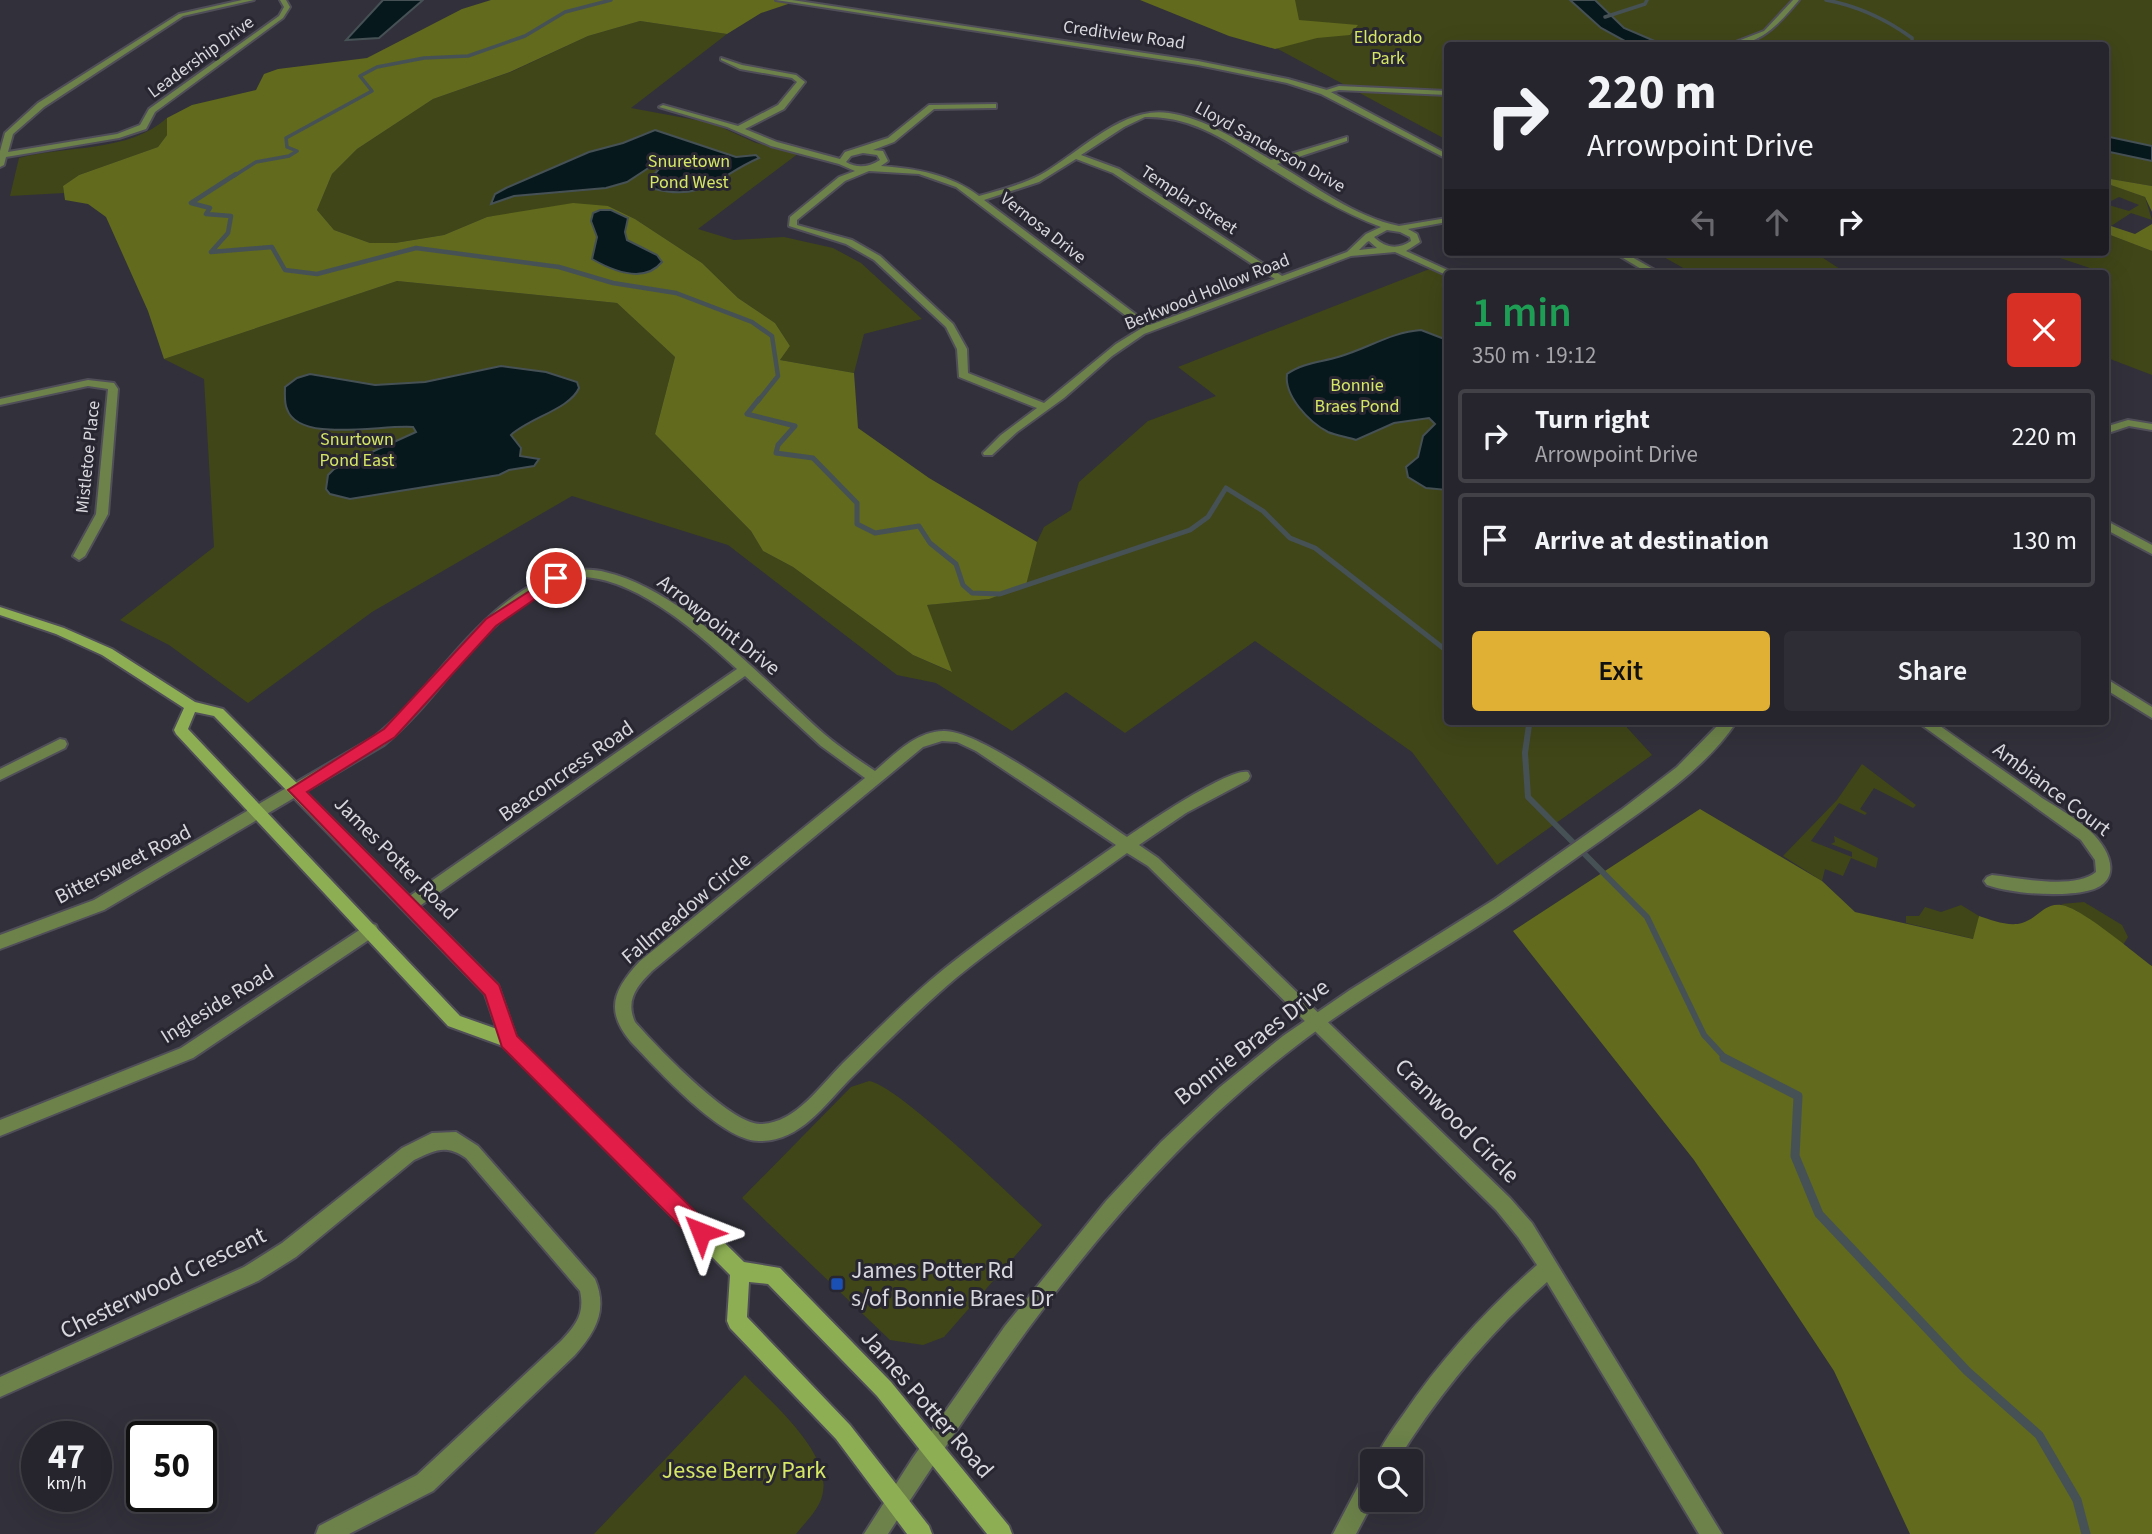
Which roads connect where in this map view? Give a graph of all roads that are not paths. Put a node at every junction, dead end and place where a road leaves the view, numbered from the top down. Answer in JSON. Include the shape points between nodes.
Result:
{"nodes":[{"id":1,"x":251,"y":0,"type":"edge"},
{"id":2,"x":283,"y":0,"type":"edge"},
{"id":3,"x":779,"y":0,"type":"edge"},
{"id":4,"x":1796,"y":0,"type":"edge"},
{"id":5,"x":1739,"y":42,"type":"edge"},
{"id":6,"x":723,"y":58,"type":"dead end"},
{"id":7,"x":1324,"y":92,"type":"junction"},
{"id":8,"x":1444,"y":93,"type":"edge"},
{"id":9,"x":993,"y":106,"type":"dead end"},
{"id":10,"x":663,"y":107,"type":"dead end"},
{"id":11,"x":740,"y":128,"type":"junction"},
{"id":12,"x":1344,"y":139,"type":"dead end"},
{"id":13,"x":891,"y":140,"type":"junction"},
{"id":14,"x":863,"y":151,"type":"junction"},
{"id":15,"x":811,"y":152,"type":"junction"},
{"id":16,"x":853,"y":152,"type":"junction"},
{"id":17,"x":2,"y":155,"type":"junction"},
{"id":18,"x":1444,"y":155,"type":"edge"},
{"id":19,"x":1076,"y":156,"type":"junction"},
{"id":20,"x":884,"y":157,"type":"junction"},
{"id":21,"x":842,"y":163,"type":"junction"},
{"id":22,"x":1268,"y":164,"type":"junction"},
{"id":23,"x":0,"y":165,"type":"edge"},
{"id":24,"x":869,"y":168,"type":"junction"},
{"id":25,"x":909,"y":170,"type":"junction"},
{"id":26,"x":842,"y":179,"type":"junction"},
{"id":27,"x":979,"y":198,"type":"junction"},
{"id":28,"x":1353,"y":215,"type":"junction"},
{"id":29,"x":1443,"y":221,"type":"edge"},
{"id":30,"x":1395,"y":228,"type":"junction"},
{"id":31,"x":1369,"y":235,"type":"junction"},
{"id":32,"x":1416,"y":241,"type":"junction"},
{"id":33,"x":1392,"y":250,"type":"junction"},
{"id":34,"x":1349,"y":254,"type":"junction"},
{"id":35,"x":1625,"y":256,"type":"edge"},
{"id":36,"x":1438,"y":266,"type":"junction"},
{"id":37,"x":1444,"y":270,"type":"edge"},
{"id":38,"x":1650,"y":270,"type":"edge"},
{"id":39,"x":1281,"y":279,"type":"junction"},
{"id":40,"x":1149,"y":329,"type":"junction"},
{"id":41,"x":0,"y":402,"type":"edge"},
{"id":42,"x":1044,"y":407,"type":"junction"},
{"id":43,"x":2152,"y":426,"type":"edge"},
{"id":44,"x":2109,"y":428,"type":"edge"},
{"id":45,"x":988,"y":453,"type":"dead end"},
{"id":46,"x":2109,"y":526,"type":"edge"},
{"id":47,"x":2152,"y":550,"type":"edge"},
{"id":48,"x":79,"y":556,"type":"dead end"},
{"id":49,"x":0,"y":611,"type":"edge"},
{"id":50,"x":745,"y":670,"type":"junction"},
{"id":51,"x":2109,"y":686,"type":"edge"},
{"id":52,"x":191,"y":706,"type":"junction"},
{"id":53,"x":2152,"y":713,"type":"edge"},
{"id":54,"x":1726,"y":725,"type":"edge"},
{"id":55,"x":1929,"y":725,"type":"edge"},
{"id":56,"x":61,"y":744,"type":"dead end"},
{"id":57,"x":0,"y":775,"type":"edge"},
{"id":58,"x":1242,"y":776,"type":"dead end"},
{"id":59,"x":875,"y":778,"type":"junction"},
{"id":60,"x":296,"y":790,"type":"junction"},
{"id":61,"x":259,"y":813,"type":"junction"},
{"id":62,"x":1128,"y":845,"type":"junction"},
{"id":63,"x":1992,"y":881,"type":"dead end"},
{"id":64,"x":409,"y":905,"type":"junction"},
{"id":65,"x":370,"y":930,"type":"junction"},
{"id":66,"x":0,"y":942,"type":"edge"},
{"id":67,"x":1318,"y":1021,"type":"junction"},
{"id":68,"x":509,"y":1041,"type":"junction"},
{"id":69,"x":0,"y":1128,"type":"edge"},
{"id":70,"x":1549,"y":1267,"type":"junction"},
{"id":71,"x":740,"y":1271,"type":"junction"},
{"id":72,"x":0,"y":1387,"type":"edge"},
{"id":73,"x":932,"y":1447,"type":"junction"},
{"id":74,"x":1393,"y":1449,"type":"edge"},
{"id":75,"x":896,"y":1501,"type":"junction"},
{"id":76,"x":1360,"y":1505,"type":"edge"},
{"id":77,"x":327,"y":1534,"type":"edge"},
{"id":78,"x":875,"y":1534,"type":"edge"},
{"id":79,"x":921,"y":1534,"type":"edge"},
{"id":80,"x":1001,"y":1534,"type":"edge"},
{"id":81,"x":1344,"y":1534,"type":"edge"},
{"id":82,"x":1711,"y":1534,"type":"edge"}],
"edges":[{"from":1,"to":17,"type":"street","name":"Leadership Drive","via":[[181,15],[29,113],[9,133]]},
{"from":2,"to":17,"type":"street","name":"Leadership Drive","via":[[286,7],[277,21],[152,111],[143,128]]},
{"from":3,"to":7,"type":"street","name":"Creditview Road","via":[[1238,70]]},
{"from":4,"to":5,"type":"street","via":[[1766,32]]},
{"from":6,"to":11,"type":"street","via":[[740,67],[794,76],[801,82],[781,107]]},
{"from":7,"to":8,"type":"street","via":[[1339,88]]},
{"from":7,"to":18,"type":"street","name":"Creditview Road"},
{"from":9,"to":13,"type":"street","via":[[932,107]]},
{"from":10,"to":11,"type":"street"},
{"from":11,"to":15,"type":"street","via":[[765,142]]},
{"from":12,"to":22,"type":"street"},
{"from":13,"to":14,"type":"street"},
{"from":13,"to":20,"type":"street"},
{"from":14,"to":16,"type":"street"},
{"from":14,"to":20,"type":"street","name":"Vernosa Drive"},
{"from":15,"to":16,"type":"street"},
{"from":15,"to":21,"type":"street"},
{"from":16,"to":21,"type":"street","via":[[844,156]]},
{"from":17,"to":23,"type":"street","name":"Leadership Drive"},
{"from":19,"to":22,"type":"street","name":"Lloyd Sanderson Drive","via":[[1141,116],[1162,114],[1195,122]]},
{"from":19,"to":27,"type":"street","name":"Lloyd Sanderson Drive","via":[[1037,180]]},
{"from":19,"to":39,"type":"street","name":"Templar Street","via":[[1116,171]]},
{"from":20,"to":24,"type":"street","via":[[882,163]]},
{"from":20,"to":25,"type":"street","name":"Vernosa Drive"},
{"from":21,"to":24,"type":"street","name":"Vernosa Drive"},
{"from":21,"to":26,"type":"street"},
{"from":22,"to":28,"type":"street","name":"Lloyd Sanderson Drive"},
{"from":24,"to":25,"type":"street","name":"Vernosa Drive"},
{"from":24,"to":26,"type":"street"},
{"from":25,"to":27,"type":"street","name":"Vernosa Drive","via":[[949,180]]},
{"from":26,"to":42,"type":"street","via":[[799,214],[793,226],[849,242],[877,258],[950,326],[961,344],[963,375]]},
{"from":27,"to":40,"type":"street","name":"Vernosa Drive"},
{"from":28,"to":30,"type":"street","name":"Lloyd Sanderson Drive"},
{"from":28,"to":31,"type":"street","name":"Lloyd Sanderson Drive"},
{"from":29,"to":30,"type":"street"},
{"from":29,"to":32,"type":"street"},
{"from":30,"to":31,"type":"street"},
{"from":30,"to":32,"type":"street","via":[[1409,232]]},
{"from":31,"to":33,"type":"street","name":"Lloyd Sanderson Drive","via":[[1377,246]]},
{"from":31,"to":34,"type":"street","name":"Berkwood Hollow Road"},
{"from":32,"to":33,"type":"street","name":"Berkwood Hollow Road","via":[[1409,248]]},
{"from":32,"to":36,"type":"street"},
{"from":33,"to":34,"type":"street","name":"Berkwood Hollow Road"},
{"from":33,"to":36,"type":"street"},
{"from":34,"to":39,"type":"street","name":"Berkwood Hollow Road"},
{"from":35,"to":38,"type":"street"},
{"from":36,"to":37,"type":"street"},
{"from":39,"to":40,"type":"street","name":"Berkwood Hollow Road"},
{"from":40,"to":42,"type":"street","name":"Berkwood Hollow Road","via":[[1117,346]]},
{"from":41,"to":48,"type":"street","name":"Mistletoe Place","via":[[88,383],[110,384],[113,389],[102,514]]},
{"from":42,"to":45,"type":"street","name":"Berkwood Hollow Road"},
{"from":43,"to":44,"type":"street","via":[[2119,424]]},
{"from":46,"to":47,"type":"street"},
{"from":49,"to":52,"type":"main road","name":"James Potter Road","via":[[107,652]]},
{"from":50,"to":59,"type":"street","name":"Arrowpoint Drive","via":[[821,739]]},
{"from":50,"to":60,"type":"street","name":"Arrowpoint Drive","via":[[648,592],[597,575],[565,575],[491,622],[390,733]]},
{"from":50,"to":64,"type":"street","name":"Beaconcress Road"},
{"from":51,"to":53,"type":"street"},
{"from":52,"to":60,"type":"main road","name":"James Potter Road","via":[[218,712]]},
{"from":52,"to":61,"type":"main road","name":"James Potter Road","via":[[181,730]]},
{"from":54,"to":67,"type":"street","name":"Bonnie Braes Drive","via":[[1671,778],[1611,825],[1473,922]]},
{"from":55,"to":63,"type":"street","name":"Ambiance Court","via":[[2086,836],[2112,870],[2100,886],[2078,889]]},
{"from":56,"to":57,"type":"street"},
{"from":58,"to":62,"type":"street","via":[[1199,796]]},
{"from":59,"to":62,"type":"street","name":"Fallmeadow Circle","via":[[918,743],[945,733],[962,737]]},
{"from":59,"to":62,"type":"street","name":"Fallmeadow Circle","via":[[646,966],[627,988],[622,1003],[629,1027],[742,1131],[759,1134],[797,1121],[931,990]]},
{"from":60,"to":61,"type":"street","name":"Arrowpoint Drive"},
{"from":60,"to":64,"type":"main road","name":"James Potter Road"},
{"from":61,"to":65,"type":"main road","name":"James Potter Road"},
{"from":61,"to":66,"type":"street","name":"Bittersweet Road","via":[[99,905]]},
{"from":62,"to":67,"type":"street","name":"Fallmeadow Circle","via":[[1153,863]]},
{"from":64,"to":68,"type":"main road","name":"James Potter Road","via":[[492,990]]},
{"from":65,"to":68,"type":"main road","name":"James Potter Road","via":[[454,1021]]},
{"from":65,"to":69,"type":"street","name":"Ingleside Road","via":[[187,1053]]},
{"from":67,"to":70,"type":"street","name":"Cranwood Circle","via":[[1503,1204]]},
{"from":67,"to":73,"type":"street","name":"Bonnie Braes Drive","via":[[1206,1107],[1149,1165],[1091,1231],[978,1378]]},
{"from":68,"to":71,"type":"main road","name":"James Potter Road"},
{"from":70,"to":74,"type":"street","via":[[1454,1359]]},
{"from":70,"to":82,"type":"street","name":"Cranwood Circle"},
{"from":71,"to":73,"type":"main road","name":"James Potter Road","via":[[772,1275],[884,1389]]},
{"from":71,"to":75,"type":"main road","via":[[737,1321],[843,1432]]},
{"from":72,"to":77,"type":"street","name":"Chesterwood Crescent","via":[[251,1274],[289,1250],[408,1154],[432,1142],[456,1141],[472,1152],[588,1286],[594,1306],[587,1328],[425,1483]]},
{"from":73,"to":75,"type":"street","name":"Bonnie Braes Drive"},
{"from":73,"to":80,"type":"main road","name":"James Potter Road"},
{"from":75,"to":78,"type":"street","name":"Bonnie Braes Drive"},
{"from":75,"to":79,"type":"main road"},
{"from":76,"to":81,"type":"street"}]}
